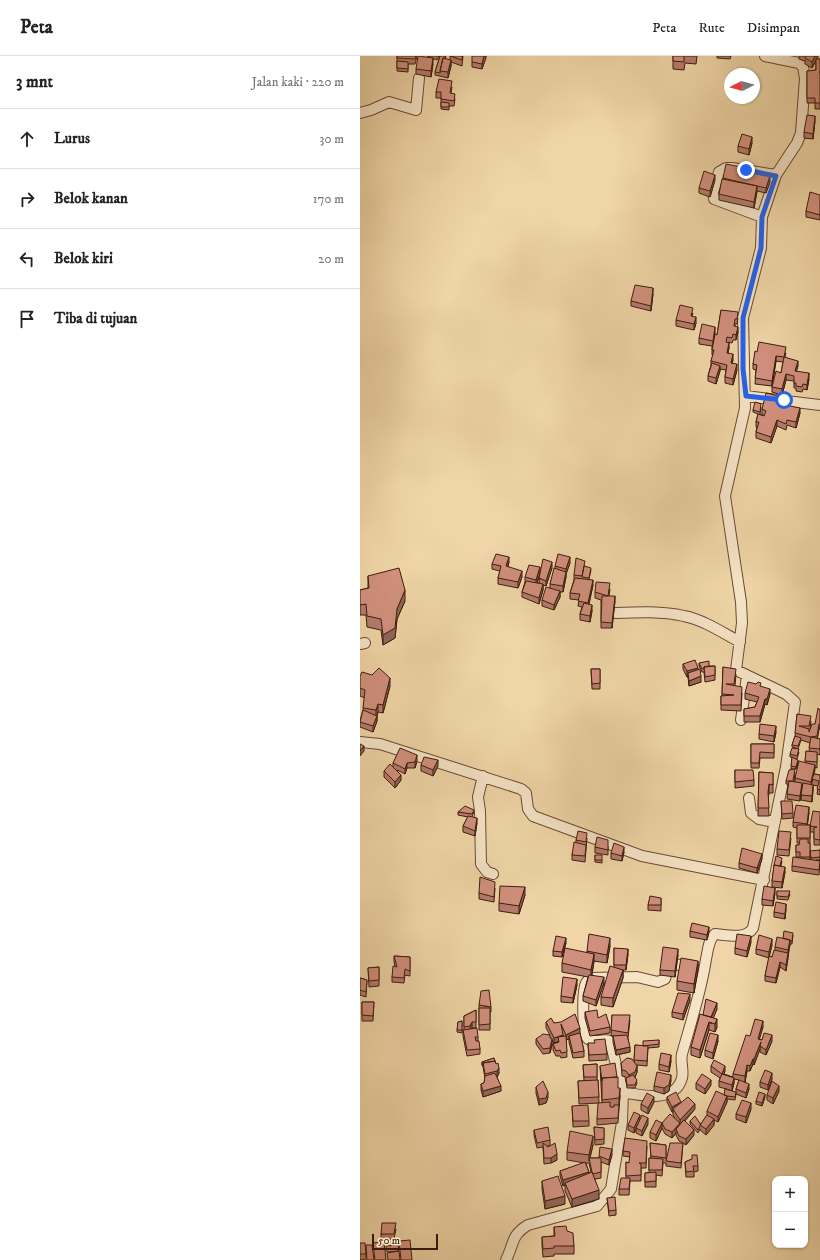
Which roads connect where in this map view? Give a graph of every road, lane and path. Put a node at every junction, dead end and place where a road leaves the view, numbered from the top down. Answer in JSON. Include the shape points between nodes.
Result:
{"nodes":[{"id":1,"x":765,"y":56,"type":"edge"},
{"id":2,"x":419,"y":78,"type":"dead end"},
{"id":3,"x":360,"y":113,"type":"edge"},
{"id":4,"x":776,"y":176,"type":"junction"},
{"id":5,"x":762,"y":217,"type":"junction"},
{"id":6,"x":746,"y":396,"type":"junction"},
{"id":7,"x":820,"y":405,"type":"edge"},
{"id":8,"x":616,"y":613,"type":"dead end"},
{"id":9,"x":740,"y":642,"type":"junction"},
{"id":10,"x":747,"y":676,"type":"junction"},
{"id":11,"x":741,"y":720,"type":"dead end"},
{"id":12,"x":360,"y":742,"type":"edge"},
{"id":13,"x":483,"y":776,"type":"junction"},
{"id":14,"x":749,"y":798,"type":"dead end"},
{"id":15,"x":775,"y":822,"type":"junction"},
{"id":16,"x":493,"y":874,"type":"dead end"},
{"id":17,"x":764,"y":880,"type":"junction"},
{"id":18,"x":705,"y":967,"type":"junction"},
{"id":19,"x":624,"y":1092,"type":"junction"},
{"id":20,"x":506,"y":1260,"type":"edge"}],
"edges":[{"from":1,"to":4,"type":"street","via":[[799,63],[804,72],[801,133]]},
{"from":2,"to":3,"type":"street","via":[[416,110],[389,102]]},
{"from":4,"to":5,"type":"street"},
{"from":4,"to":5,"type":"street","via":[[732,168],[719,172],[713,192],[714,199]]},
{"from":5,"to":6,"type":"street","via":[[761,248],[743,318]]},
{"from":6,"to":7,"type":"street"},
{"from":6,"to":9,"type":"street","via":[[725,496],[741,602]]},
{"from":8,"to":9,"type":"street","via":[[645,611],[685,616],[709,625]]},
{"from":9,"to":10,"type":"street","via":[[735,666],[736,670]]},
{"from":10,"to":11,"type":"street"},
{"from":10,"to":15,"type":"street","via":[[786,694],[795,702]]},
{"from":12,"to":13,"type":"street","via":[[380,744]]},
{"from":13,"to":16,"type":"street","via":[[478,797],[481,864],[487,872]]},
{"from":13,"to":17,"type":"street","via":[[524,790],[528,796],[528,809],[534,816],[614,846],[642,856]]},
{"from":14,"to":15,"type":"street","via":[[751,813],[759,819]]},
{"from":15,"to":17,"type":"street"},
{"from":17,"to":18,"type":"street","via":[[750,934],[715,934],[709,942]]},
{"from":18,"to":19,"type":"street","via":[[681,1056],[683,1076],[679,1086],[666,1095],[649,1096]]},
{"from":18,"to":19,"type":"street","via":[[670,964],[665,979],[658,982],[637,977],[590,978],[586,984],[586,1037],[593,1042],[610,1041]]},
{"from":19,"to":20,"type":"street","via":[[622,1122],[611,1189],[604,1199],[597,1206],[528,1225],[515,1235]]}]}
